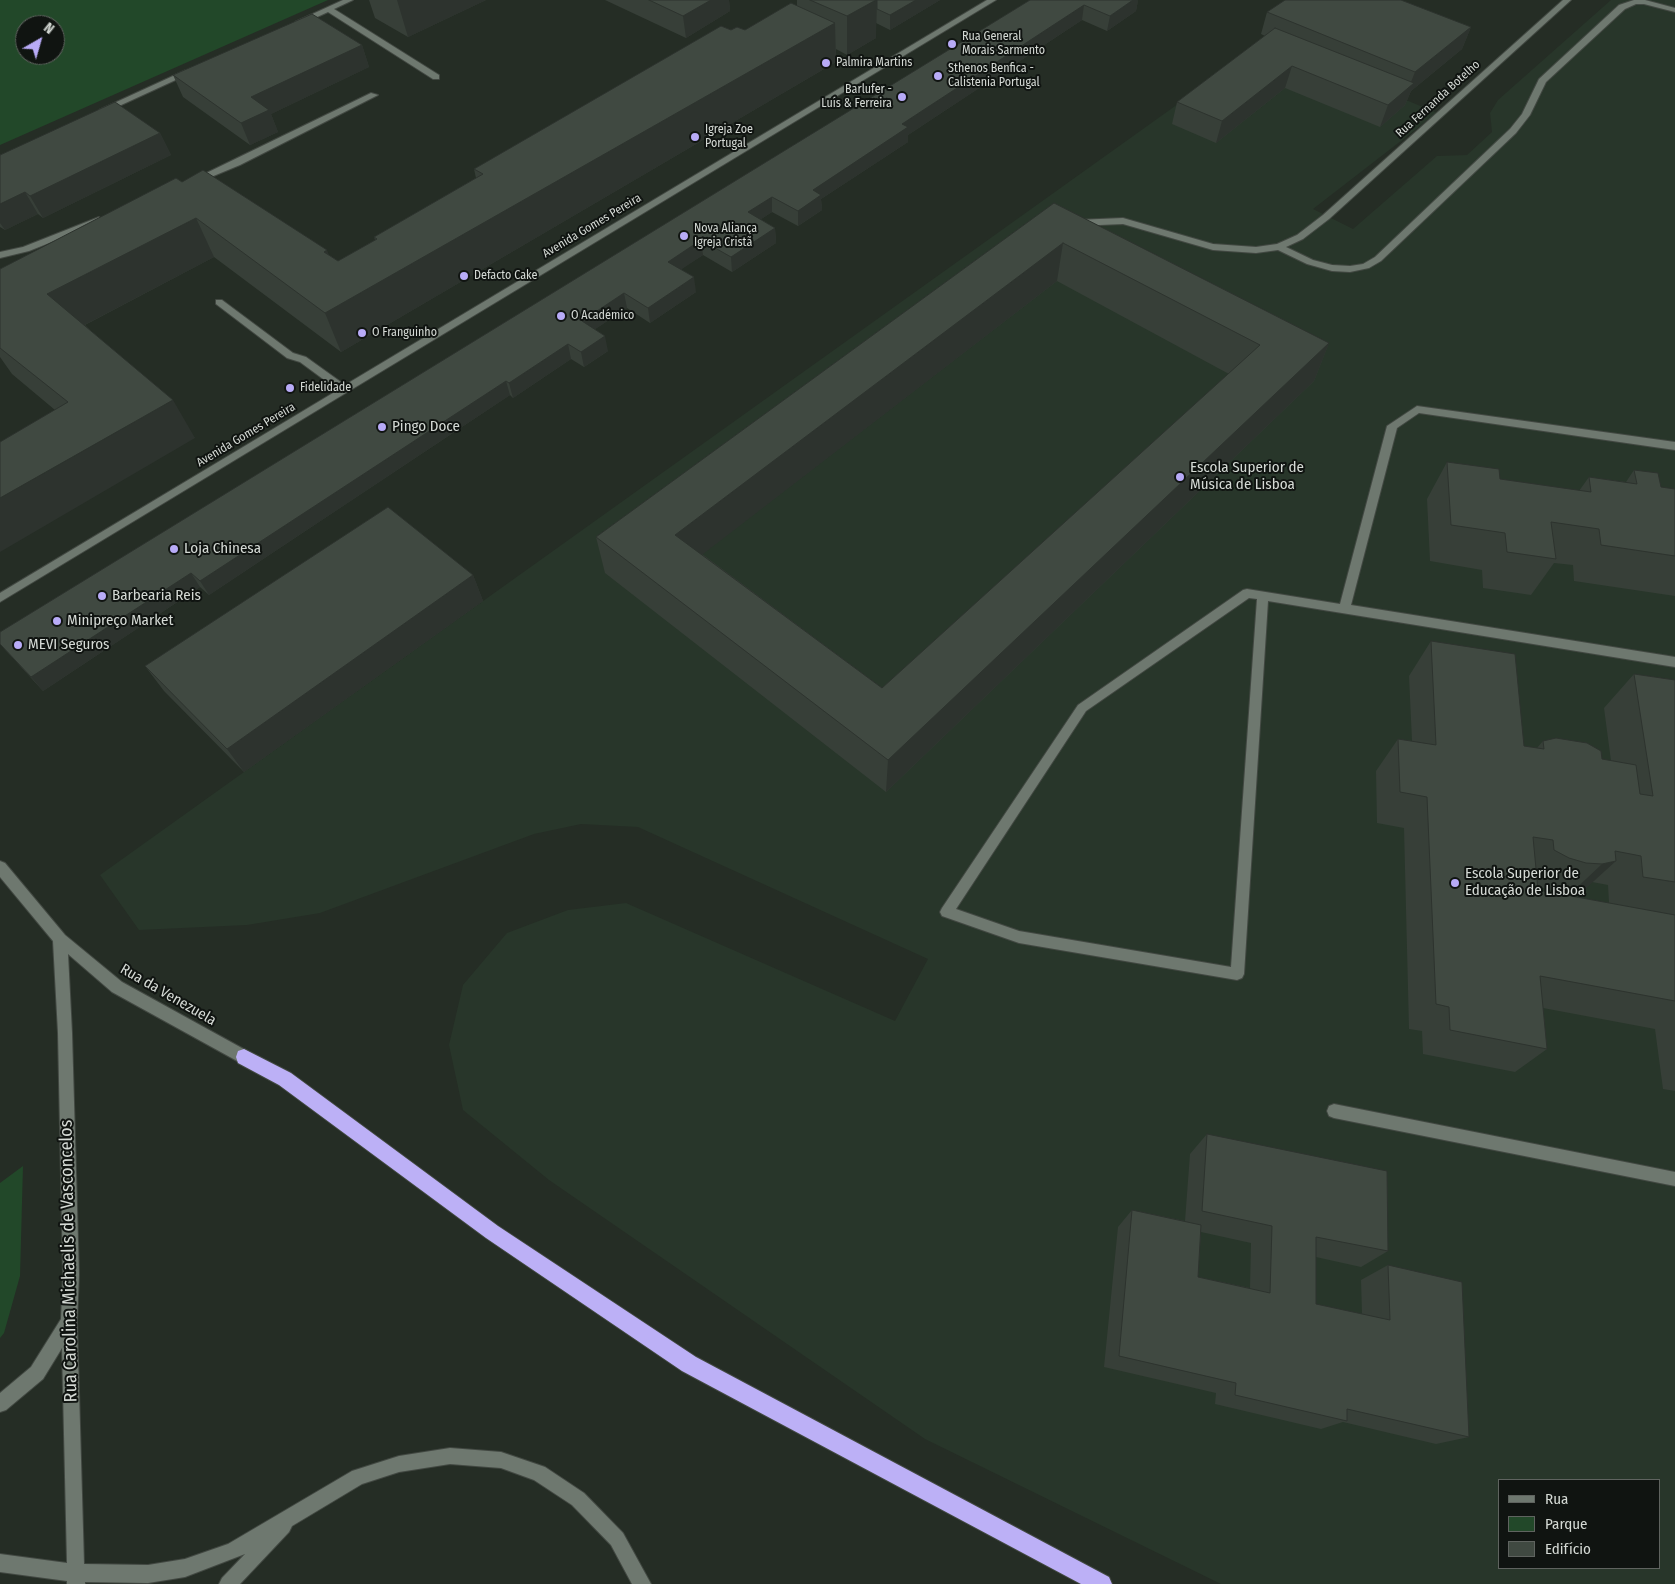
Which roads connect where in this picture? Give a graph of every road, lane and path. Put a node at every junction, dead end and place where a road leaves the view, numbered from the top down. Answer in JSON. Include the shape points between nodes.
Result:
{"nodes":[{"id":1,"x":349,"y":0,"type":"edge"},
{"id":2,"x":992,"y":0,"type":"edge"},
{"id":3,"x":1567,"y":0,"type":"edge"},
{"id":4,"x":329,"y":9,"type":"junction"},
{"id":5,"x":1675,"y":10,"type":"edge"},
{"id":6,"x":288,"y":28,"type":"edge"},
{"id":7,"x":198,"y":68,"type":"edge"},
{"id":8,"x":436,"y":76,"type":"dead end"},
{"id":9,"x":374,"y":95,"type":"dead end"},
{"id":10,"x":99,"y":112,"type":"edge"},
{"id":11,"x":186,"y":184,"type":"edge"},
{"id":12,"x":107,"y":217,"type":"edge"},
{"id":13,"x":1066,"y":223,"type":"edge"},
{"id":14,"x":1280,"y":247,"type":"junction"},
{"id":15,"x":0,"y":255,"type":"edge"},
{"id":16,"x":219,"y":302,"type":"dead end"},
{"id":17,"x":345,"y":390,"type":"junction"},
{"id":18,"x":1675,"y":446,"type":"edge"},
{"id":19,"x":1263,"y":596,"type":"junction"},
{"id":20,"x":0,"y":598,"type":"edge"},
{"id":21,"x":1344,"y":609,"type":"junction"},
{"id":22,"x":1675,"y":662,"type":"edge"},
{"id":23,"x":0,"y":867,"type":"edge"},
{"id":24,"x":60,"y":939,"type":"junction"},
{"id":25,"x":244,"y":1057,"type":"joint"},
{"id":26,"x":1334,"y":1110,"type":"dead end"},
{"id":27,"x":1675,"y":1179,"type":"edge"},
{"id":28,"x":69,"y":1321,"type":"junction"},
{"id":29,"x":0,"y":1404,"type":"edge"},
{"id":30,"x":294,"y":1513,"type":"junction"},
{"id":31,"x":0,"y":1562,"type":"edge"},
{"id":32,"x":76,"y":1579,"type":"edge"},
{"id":33,"x":228,"y":1584,"type":"edge"},
{"id":34,"x":642,"y":1584,"type":"edge"},
{"id":35,"x":1102,"y":1584,"type":"edge"}],
"edges":[{"from":1,"to":4,"type":"street"},
{"from":2,"to":17,"type":"street","name":"Avenida Gomes Pereira"},
{"from":3,"to":14,"type":"street","name":"Rua Fernanda Botelho","via":[[1326,217],[1300,237]]},
{"from":4,"to":6,"type":"street"},
{"from":4,"to":8,"type":"street"},
{"from":5,"to":14,"type":"street","via":[[1644,2],[1622,7],[1542,81],[1526,116],[1513,131],[1378,259],[1366,266],[1332,268],[1310,262]]},
{"from":7,"to":10,"type":"street"},
{"from":9,"to":11,"type":"street","via":[[237,163]]},
{"from":12,"to":15,"type":"street","via":[[26,249]]},
{"from":13,"to":14,"type":"street","via":[[1123,221],[1213,247],[1256,250]]},
{"from":16,"to":17,"type":"street","via":[[290,356],[303,359]]},
{"from":17,"to":20,"type":"street","name":"Avenida Gomes Pereira"},
{"from":18,"to":21,"type":"street","via":[[1417,409],[1392,426]]},
{"from":19,"to":19,"type":"street","via":[[1247,593],[1082,708],[947,912],[1019,937],[1237,974]]},
{"from":19,"to":21,"type":"street"},
{"from":21,"to":22,"type":"street"},
{"from":23,"to":24,"type":"street","name":"Rua da Venezuela"},
{"from":24,"to":25,"type":"street","name":"Rua da Venezuela","via":[[118,987]]},
{"from":24,"to":28,"type":"street","name":"Rua Carolina Michaelis de Vasconcelos","via":[[65,1033]]},
{"from":25,"to":35,"type":"highway","via":[[285,1079],[492,1232],[689,1364]]},
{"from":26,"to":27,"type":"street"},
{"from":28,"to":29,"type":"street","via":[[37,1373]]},
{"from":28,"to":32,"type":"street","name":"Rua Carolina Michaelis de Vasconcelos"},
{"from":30,"to":32,"type":"street","via":[[233,1551],[185,1568]]},
{"from":30,"to":33,"type":"street"},
{"from":30,"to":34,"type":"street","via":[[358,1477],[399,1464],[450,1456],[501,1460],[539,1472],[578,1499],[617,1539]]},
{"from":31,"to":32,"type":"street"}]}
